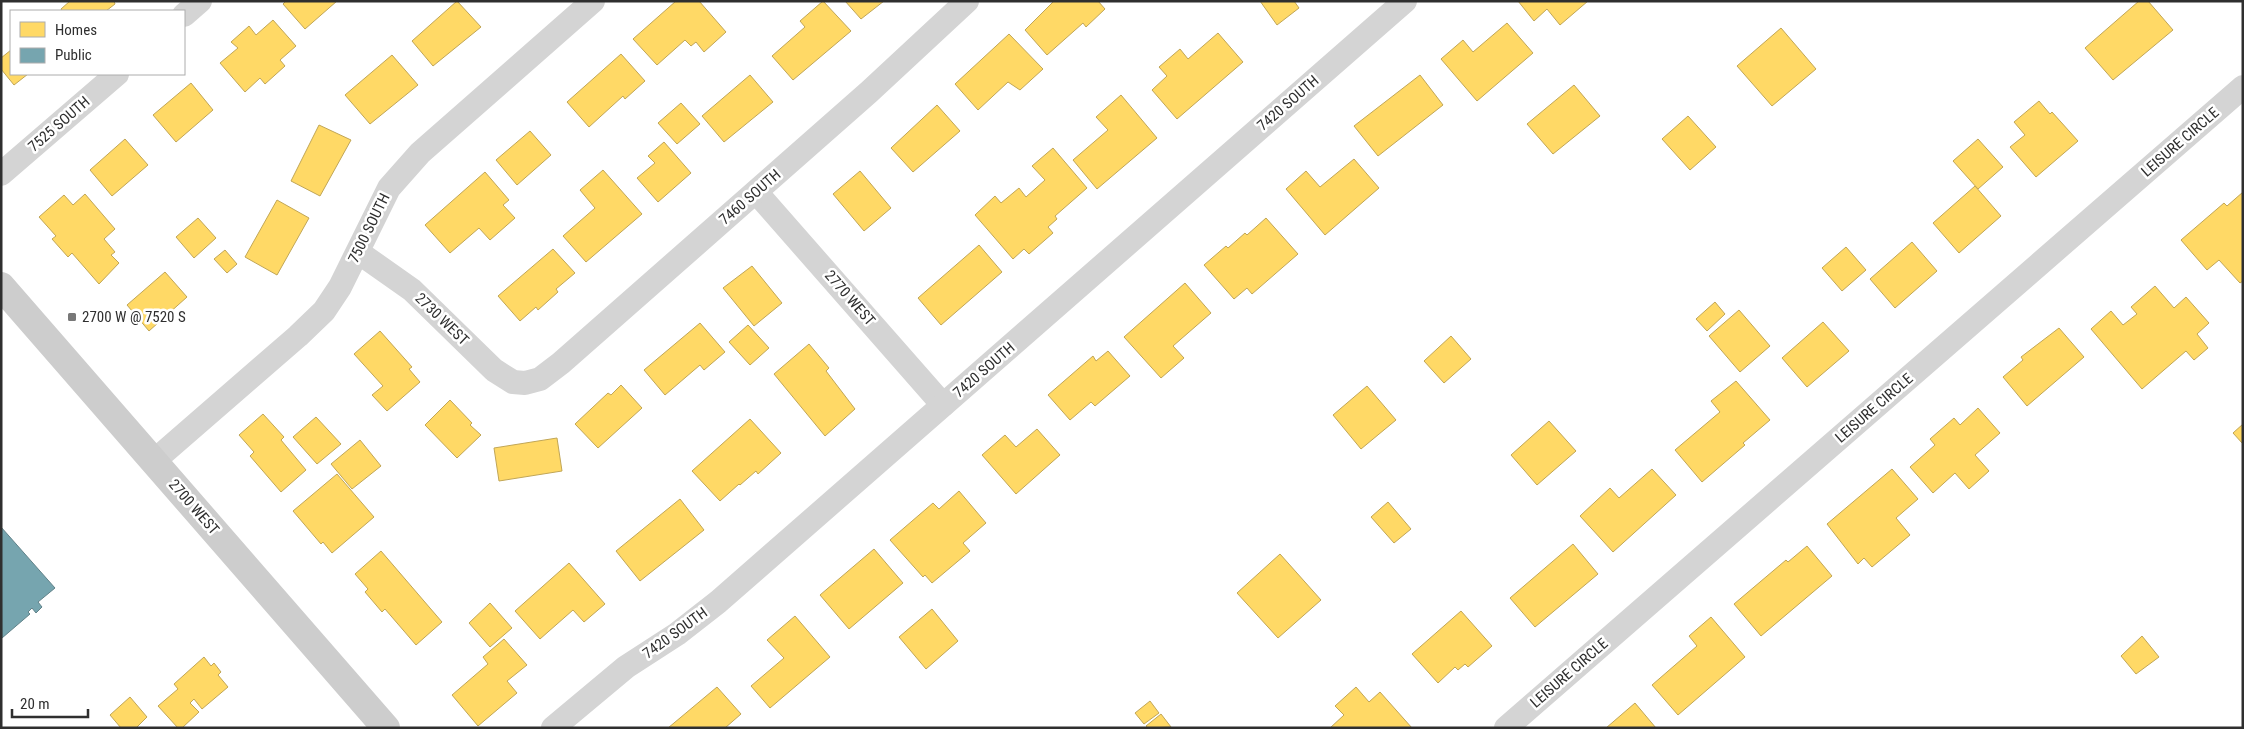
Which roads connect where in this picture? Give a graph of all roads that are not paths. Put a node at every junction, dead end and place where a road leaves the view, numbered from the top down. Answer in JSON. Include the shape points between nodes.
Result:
{"nodes":[{"id":1,"x":200,"y":1,"type":"edge"},
{"id":2,"x":593,"y":1,"type":"edge"},
{"id":3,"x":967,"y":1,"type":"edge"},
{"id":4,"x":1405,"y":1,"type":"edge"},
{"id":5,"x":185,"y":14,"type":"edge"},
{"id":6,"x":115,"y":75,"type":"edge"},
{"id":7,"x":2243,"y":87,"type":"edge"},
{"id":8,"x":1,"y":174,"type":"edge"},
{"id":9,"x":756,"y":192,"type":"junction"},
{"id":10,"x":358,"y":252,"type":"junction"},
{"id":11,"x":1,"y":286,"type":"edge"},
{"id":12,"x":525,"y":383,"type":"joint"},
{"id":13,"x":943,"y":406,"type":"junction"},
{"id":14,"x":154,"y":461,"type":"junction"},
{"id":15,"x":386,"y":728,"type":"edge"},
{"id":16,"x":553,"y":728,"type":"edge"},
{"id":17,"x":1506,"y":728,"type":"edge"}],
"edges":[{"from":1,"to":5,"type":"street"},
{"from":2,"to":10,"type":"street","name":"7500 SOUTH","via":[[420,153],[389,188]]},
{"from":3,"to":9,"type":"street","name":"7460 SOUTH"},
{"from":4,"to":13,"type":"street","name":"7420 SOUTH"},
{"from":6,"to":8,"type":"street","name":"7525 SOUTH"},
{"from":7,"to":17,"type":"street","name":"LEISURE CIRCLE"},
{"from":9,"to":12,"type":"street","name":"7460 SOUTH","via":[[561,363],[540,379]]},
{"from":9,"to":13,"type":"street","name":"2770 WEST"},
{"from":10,"to":12,"type":"street","name":"2730 WEST","via":[[412,290],[494,370],[513,382]]},
{"from":10,"to":14,"type":"street","name":"7500 SOUTH","via":[[324,311]]},
{"from":11,"to":14,"type":"main road","name":"2700 WEST"},
{"from":13,"to":16,"type":"street","name":"7420 SOUTH","via":[[718,602],[626,667]]},
{"from":14,"to":15,"type":"main road","name":"2700 WEST"}]}
